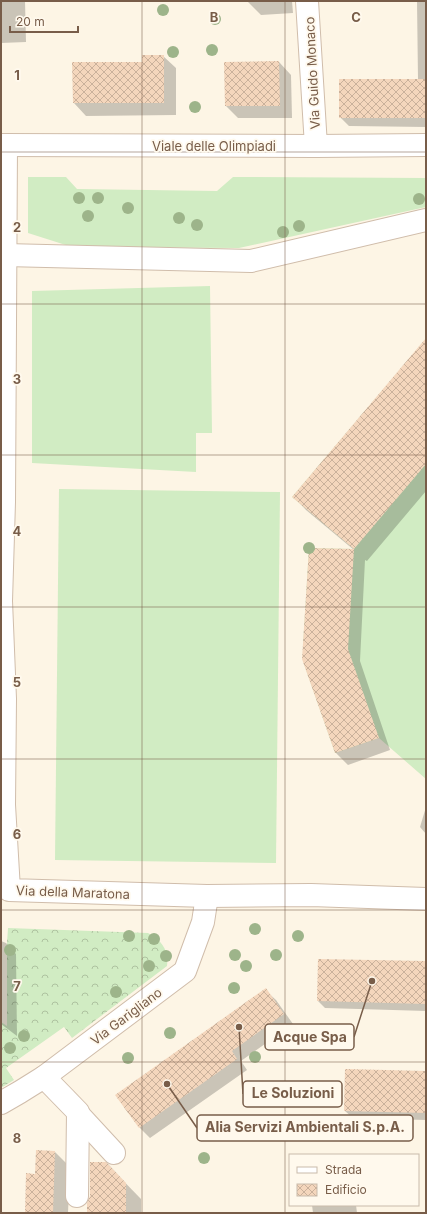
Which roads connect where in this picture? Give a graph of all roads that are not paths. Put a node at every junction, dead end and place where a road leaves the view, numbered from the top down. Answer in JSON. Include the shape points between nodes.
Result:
{"nodes":[{"id":1,"x":307,"y":1,"type":"edge"},
{"id":2,"x":4,"y":145,"type":"edge"},
{"id":3,"x":426,"y":145,"type":"edge"},
{"id":4,"x":316,"y":146,"type":"junction"},
{"id":5,"x":426,"y":220,"type":"edge"},
{"id":6,"x":5,"y":254,"type":"junction"},
{"id":7,"x":3,"y":300,"type":"edge"},
{"id":8,"x":2,"y":400,"type":"edge"},
{"id":9,"x":2,"y":502,"type":"edge"},
{"id":10,"x":1,"y":602,"type":"edge"},
{"id":11,"x":3,"y":699,"type":"edge"},
{"id":12,"x":2,"y":805,"type":"edge"},
{"id":13,"x":5,"y":891,"type":"edge"},
{"id":14,"x":207,"y":896,"type":"junction"},
{"id":15,"x":426,"y":899,"type":"edge"},
{"id":16,"x":44,"y":1077,"type":"junction"},
{"id":17,"x":1,"y":1103,"type":"edge"},
{"id":18,"x":78,"y":1114,"type":"junction"},
{"id":19,"x":114,"y":1153,"type":"dead end"},
{"id":20,"x":77,"y":1196,"type":"dead end"}],
"edges":[{"from":1,"to":4,"type":"street","name":"Via Guido Monaco"},
{"from":2,"to":4,"type":"street","name":"Viale delle Olimpiadi"},
{"from":2,"to":6,"type":"street","name":"Via della Maratona"},
{"from":3,"to":4,"type":"street","name":"Viale delle Olimpiadi"},
{"from":5,"to":6,"type":"street","via":[[251,261]]},
{"from":6,"to":7,"type":"street","name":"Via della Maratona"},
{"from":7,"to":8,"type":"street","name":"Via della Maratona"},
{"from":8,"to":9,"type":"street","name":"Via della Maratona"},
{"from":9,"to":10,"type":"street","name":"Via della Maratona"},
{"from":10,"to":11,"type":"street","name":"Via della Maratona"},
{"from":11,"to":12,"type":"street","name":"Via della Maratona"},
{"from":12,"to":13,"type":"street","name":"Via della Maratona"},
{"from":13,"to":14,"type":"street","name":"Via della Maratona"},
{"from":14,"to":15,"type":"street","name":"Via della Maratona"},
{"from":14,"to":16,"type":"street","name":"Via Garigliano","via":[[203,922],[185,971]]},
{"from":16,"to":17,"type":"street","name":"Via Garigliano"},
{"from":16,"to":18,"type":"street"},
{"from":18,"to":19,"type":"street"},
{"from":18,"to":20,"type":"street"}]}
